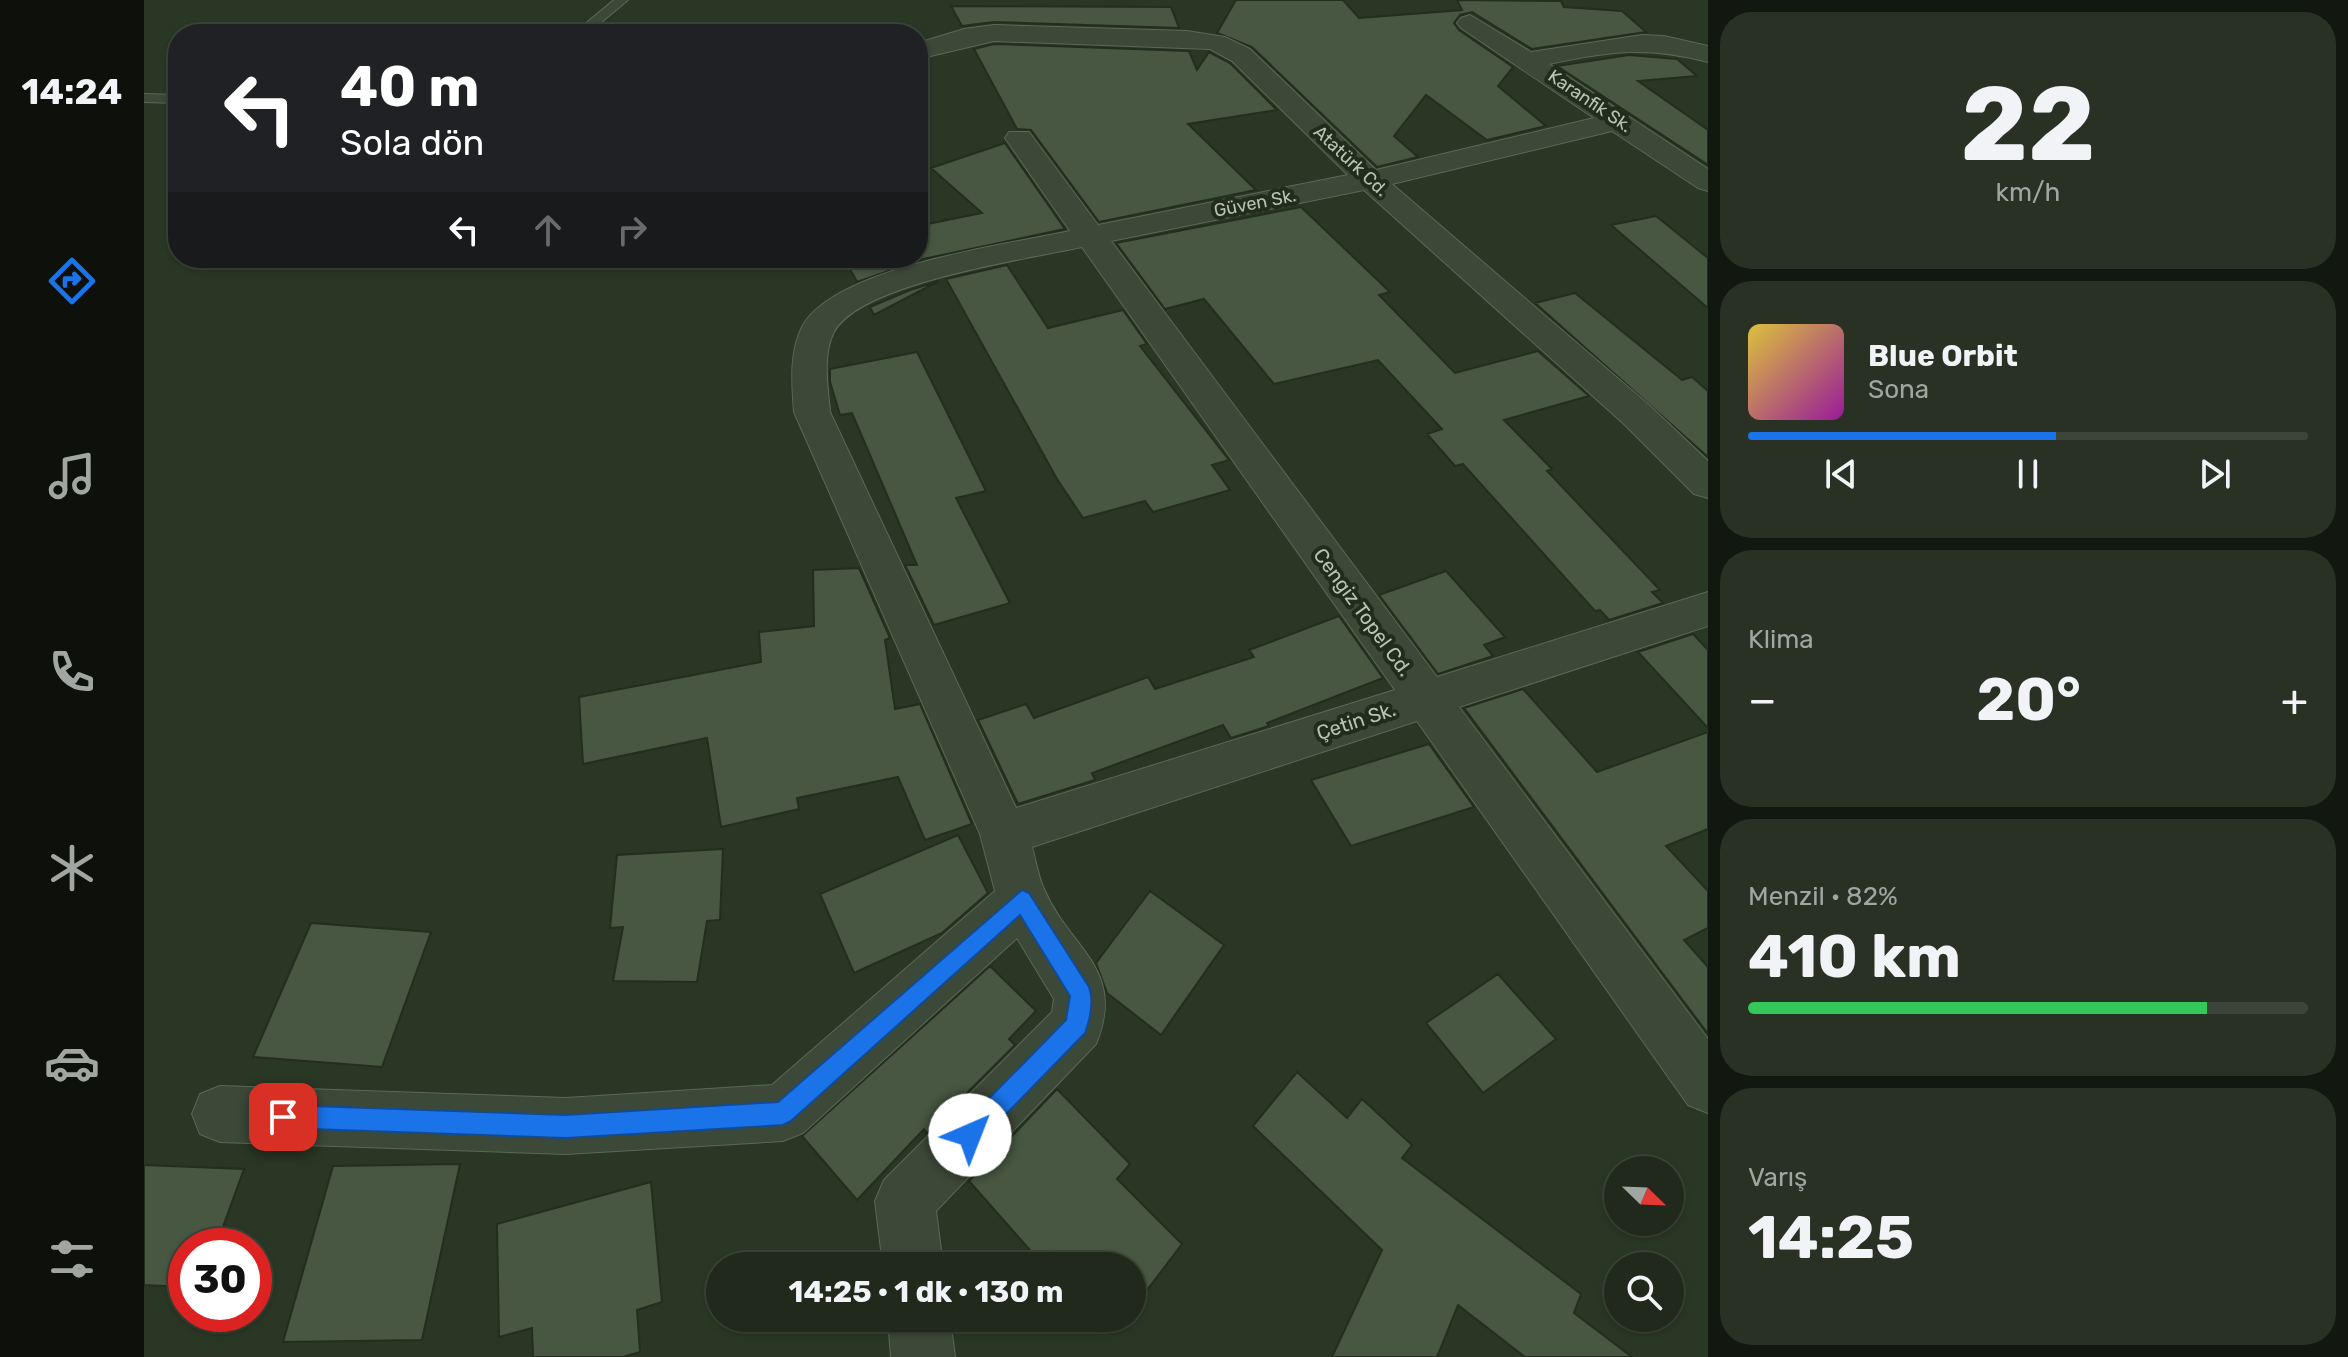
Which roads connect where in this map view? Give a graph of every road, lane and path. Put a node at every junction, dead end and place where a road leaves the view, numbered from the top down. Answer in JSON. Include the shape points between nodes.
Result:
{"nodes":[{"id":1,"x":622,"y":0,"type":"edge"},
{"id":2,"x":1470,"y":23,"type":"dead end"},
{"id":3,"x":592,"y":24,"type":"edge"},
{"id":4,"x":928,"y":48,"type":"edge"},
{"id":5,"x":1708,"y":54,"type":"edge"},
{"id":6,"x":1529,"y":60,"type":"junction"},
{"id":7,"x":144,"y":98,"type":"edge"},
{"id":8,"x":168,"y":99,"type":"edge"},
{"id":9,"x":1618,"y":121,"type":"junction"},
{"id":10,"x":1019,"y":138,"type":"dead end"},
{"id":11,"x":1370,"y":180,"type":"junction"},
{"id":12,"x":1708,"y":182,"type":"edge"},
{"id":13,"x":1093,"y":235,"type":"junction"},
{"id":14,"x":1708,"y":484,"type":"edge"},
{"id":15,"x":1708,"y":609,"type":"edge"},
{"id":16,"x":1425,"y":699,"type":"junction"},
{"id":17,"x":1004,"y":834,"type":"junction"},
{"id":18,"x":1022,"y":900,"type":"junction"},
{"id":19,"x":1708,"y":1085,"type":"edge"},
{"id":20,"x":220,"y":1114,"type":"dead end"},
{"id":21,"x":911,"y":1252,"type":"edge"},
{"id":22,"x":920,"y":1332,"type":"edge"},
{"id":23,"x":923,"y":1357,"type":"edge"}],
"edges":[{"from":1,"to":3,"type":"lane"},
{"from":2,"to":6,"type":"street","name":"Karanfik Sk."},
{"from":4,"to":11,"type":"street","name":"Atatürk Cd.","via":[[994,33],[1216,42],[1241,55]]},
{"from":5,"to":6,"type":"street","via":[[1657,40]]},
{"from":6,"to":9,"type":"street","name":"Karanfik Sk."},
{"from":7,"to":8,"type":"lane"},
{"from":9,"to":11,"type":"street","name":"Güven Sk."},
{"from":9,"to":12,"type":"street","name":"Karanfik Sk."},
{"from":10,"to":13,"type":"street","name":"Cengiz Topel Cd."},
{"from":11,"to":13,"type":"street","name":"Güven Sk."},
{"from":11,"to":14,"type":"street","name":"Atatürk Cd."},
{"from":13,"to":16,"type":"street","name":"Cengiz Topel Cd."},
{"from":13,"to":17,"type":"street","name":"Güven Sk.","via":[[890,281],[846,301],[818,329],[809,368],[812,412]]},
{"from":15,"to":16,"type":"street","name":"Çetin Sk."},
{"from":16,"to":17,"type":"street","name":"Çetin Sk."},
{"from":16,"to":19,"type":"street","name":"Cengiz Topel Cd."},
{"from":17,"to":18,"type":"street","name":"Güven Sk."},
{"from":18,"to":20,"type":"street","via":[[783,1113],[566,1126]]},
{"from":18,"to":21,"type":"street","name":"Güven Sk.","via":[[1081,994],[1077,1025],[905,1201]]},
{"from":22,"to":23,"type":"street"}]}
